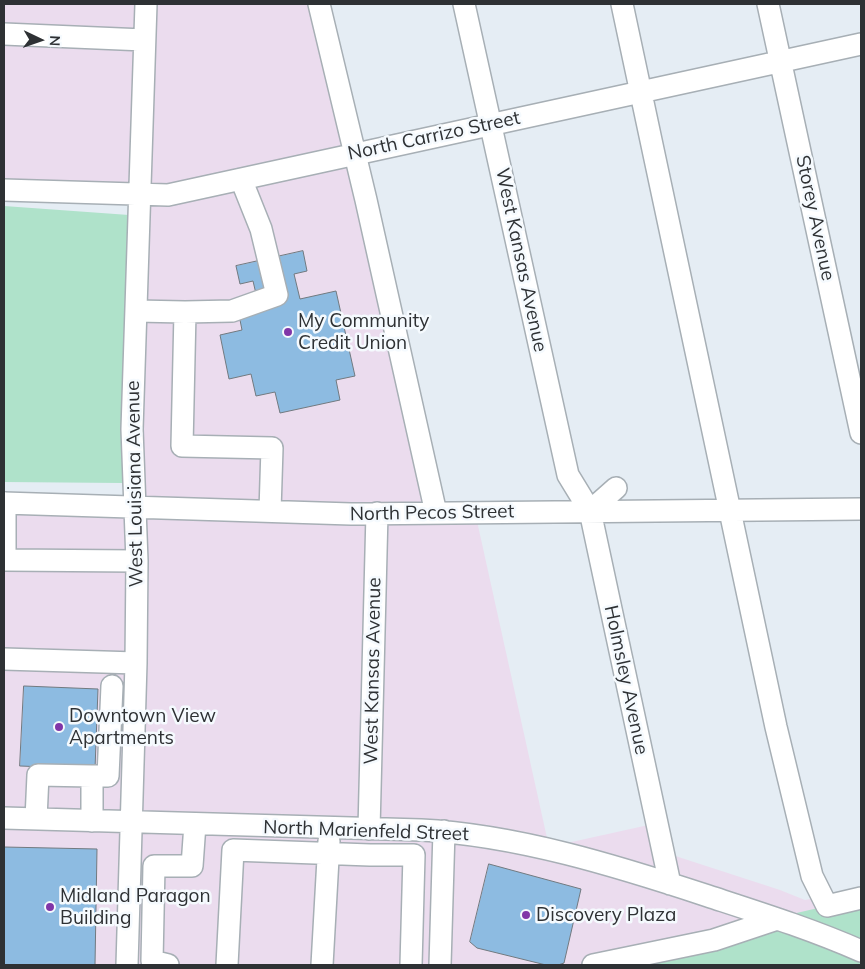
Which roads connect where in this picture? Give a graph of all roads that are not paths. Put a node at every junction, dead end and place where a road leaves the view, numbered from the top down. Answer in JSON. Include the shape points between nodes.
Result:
{"nodes":[{"id":1,"x":146,"y":4,"type":"edge"},
{"id":2,"x":319,"y":4,"type":"edge"},
{"id":3,"x":464,"y":4,"type":"edge"},
{"id":4,"x":622,"y":4,"type":"edge"},
{"id":5,"x":768,"y":4,"type":"edge"},
{"id":6,"x":4,"y":34,"type":"edge"},
{"id":7,"x":144,"y":40,"type":"junction"},
{"id":8,"x":861,"y":44,"type":"edge"},
{"id":9,"x":781,"y":61,"type":"junction"},
{"id":10,"x":640,"y":92,"type":"junction"},
{"id":11,"x":490,"y":124,"type":"junction"},
{"id":12,"x":356,"y":154,"type":"junction"},
{"id":13,"x":240,"y":179,"type":"junction"},
{"id":14,"x":4,"y":190,"type":"edge"},
{"id":15,"x":139,"y":193,"type":"junction"},
{"id":16,"x":136,"y":311,"type":"junction"},
{"id":17,"x":185,"y":312,"type":"junction"},
{"id":18,"x":861,"y":433,"type":"edge"},
{"id":19,"x":616,"y":488,"type":"dead end"},
{"id":20,"x":5,"y":503,"type":"edge"},
{"id":21,"x":136,"y":507,"type":"junction"},
{"id":22,"x":861,"y":509,"type":"edge"},
{"id":23,"x":729,"y":510,"type":"junction"},
{"id":24,"x":270,"y":511,"type":"junction"},
{"id":25,"x":590,"y":511,"type":"junction"},
{"id":26,"x":436,"y":513,"type":"junction"},
{"id":27,"x":377,"y":514,"type":"junction"},
{"id":28,"x":137,"y":561,"type":"junction"},
{"id":29,"x":4,"y":660,"type":"edge"},
{"id":30,"x":103,"y":662,"type":"junction"},
{"id":31,"x":136,"y":663,"type":"junction"},
{"id":32,"x":112,"y":686,"type":"junction"},
{"id":33,"x":135,"y":687,"type":"junction"},
{"id":34,"x":133,"y":775,"type":"junction"},
{"id":35,"x":100,"y":776,"type":"junction"},
{"id":36,"x":4,"y":818,"type":"edge"},
{"id":37,"x":36,"y":819,"type":"junction"},
{"id":38,"x":92,"y":821,"type":"junction"},
{"id":39,"x":132,"y":822,"type":"junction"},
{"id":40,"x":195,"y":824,"type":"junction"},
{"id":41,"x":330,"y":828,"type":"junction"},
{"id":42,"x":369,"y":829,"type":"junction"},
{"id":43,"x":444,"y":831,"type":"junction"},
{"id":44,"x":328,"y":853,"type":"junction"},
{"id":45,"x":670,"y":884,"type":"junction"},
{"id":46,"x":861,"y":898,"type":"edge"},
{"id":47,"x":777,"y":919,"type":"junction"},
{"id":48,"x":861,"y":951,"type":"edge"},
{"id":49,"x":127,"y":965,"type":"edge"},
{"id":50,"x":168,"y":965,"type":"edge"},
{"id":51,"x":227,"y":965,"type":"edge"},
{"id":52,"x":322,"y":965,"type":"edge"},
{"id":53,"x":411,"y":965,"type":"edge"},
{"id":54,"x":440,"y":965,"type":"edge"},
{"id":55,"x":593,"y":965,"type":"edge"}],
"edges":[{"from":1,"to":7,"type":"street","name":"West Louisiana Avenue"},
{"from":2,"to":12,"type":"street"},
{"from":3,"to":11,"type":"street","name":"West Kansas Avenue"},
{"from":4,"to":10,"type":"street"},
{"from":5,"to":9,"type":"street","name":"Storey Avenue"},
{"from":6,"to":7,"type":"street"},
{"from":7,"to":15,"type":"street","name":"West Louisiana Avenue"},
{"from":8,"to":9,"type":"street","name":"North Carrizo Street"},
{"from":9,"to":10,"type":"street","name":"North Carrizo Street"},
{"from":9,"to":18,"type":"street","name":"Storey Avenue"},
{"from":10,"to":11,"type":"street","name":"North Carrizo Street"},
{"from":10,"to":23,"type":"street"},
{"from":11,"to":12,"type":"street","name":"North Carrizo Street"},
{"from":11,"to":25,"type":"street","name":"West Kansas Avenue","via":[[568,475]]},
{"from":12,"to":13,"type":"street","name":"North Carrizo Street"},
{"from":12,"to":26,"type":"street"},
{"from":13,"to":15,"type":"street","name":"North Carrizo Street","via":[[168,194]]},
{"from":13,"to":17,"type":"street","via":[[261,229],[277,294],[232,311]]},
{"from":14,"to":15,"type":"street","name":"North Carrizo Street"},
{"from":15,"to":16,"type":"street","name":"West Louisiana Avenue"},
{"from":16,"to":17,"type":"street"},
{"from":16,"to":21,"type":"street","name":"West Louisiana Avenue","via":[[132,428]]},
{"from":17,"to":24,"type":"street","via":[[182,446],[272,448]]},
{"from":19,"to":25,"type":"street"},
{"from":20,"to":21,"type":"street","name":"North Pecos Street"},
{"from":20,"to":28,"type":"street","via":[[5,560]]},
{"from":21,"to":24,"type":"street","name":"North Pecos Street"},
{"from":21,"to":28,"type":"street","name":"West Louisiana Avenue"},
{"from":22,"to":23,"type":"street","name":"North Pecos Street"},
{"from":23,"to":25,"type":"street","name":"North Pecos Street"},
{"from":23,"to":46,"type":"street","via":[[812,876],[826,906]]},
{"from":24,"to":27,"type":"street","name":"North Pecos Street"},
{"from":25,"to":26,"type":"street","name":"North Pecos Street"},
{"from":25,"to":45,"type":"street","name":"Holmsley Avenue"},
{"from":26,"to":27,"type":"street","name":"North Pecos Street"},
{"from":27,"to":42,"type":"street","name":"West Kansas Avenue"},
{"from":28,"to":31,"type":"street","name":"West Louisiana Avenue"},
{"from":29,"to":30,"type":"street"},
{"from":30,"to":31,"type":"street"},
{"from":30,"to":32,"type":"street","via":[[104,678]]},
{"from":31,"to":33,"type":"street","name":"West Louisiana Avenue"},
{"from":32,"to":33,"type":"street"},
{"from":32,"to":35,"type":"street"},
{"from":33,"to":34,"type":"street","name":"West Louisiana Avenue"},
{"from":34,"to":35,"type":"street"},
{"from":34,"to":39,"type":"street","name":"West Louisiana Avenue"},
{"from":35,"to":37,"type":"street","via":[[38,775]]},
{"from":35,"to":38,"type":"street"},
{"from":36,"to":37,"type":"street","name":"North Marienfeld Street"},
{"from":37,"to":38,"type":"street","name":"North Marienfeld Street"},
{"from":38,"to":39,"type":"street","name":"North Marienfeld Street"},
{"from":39,"to":40,"type":"street","name":"North Marienfeld Street"},
{"from":39,"to":49,"type":"street","name":"West Louisiana Avenue"},
{"from":40,"to":41,"type":"street","name":"North Marienfeld Street"},
{"from":40,"to":50,"type":"street","via":[[192,866],[154,866],[152,962]]},
{"from":41,"to":42,"type":"street","name":"North Marienfeld Street"},
{"from":41,"to":44,"type":"street"},
{"from":42,"to":43,"type":"street","name":"North Marienfeld Street"},
{"from":43,"to":45,"type":"street","name":"North Marienfeld Street","via":[[474,834],[559,853]]},
{"from":43,"to":54,"type":"street"},
{"from":44,"to":51,"type":"street","via":[[233,850]]},
{"from":44,"to":52,"type":"street"},
{"from":44,"to":53,"type":"street","via":[[414,854]]},
{"from":45,"to":47,"type":"street","name":"North Marienfeld Street"},
{"from":47,"to":48,"type":"street","name":"North Marienfeld Street"},
{"from":47,"to":55,"type":"street","via":[[714,940]]}]}
